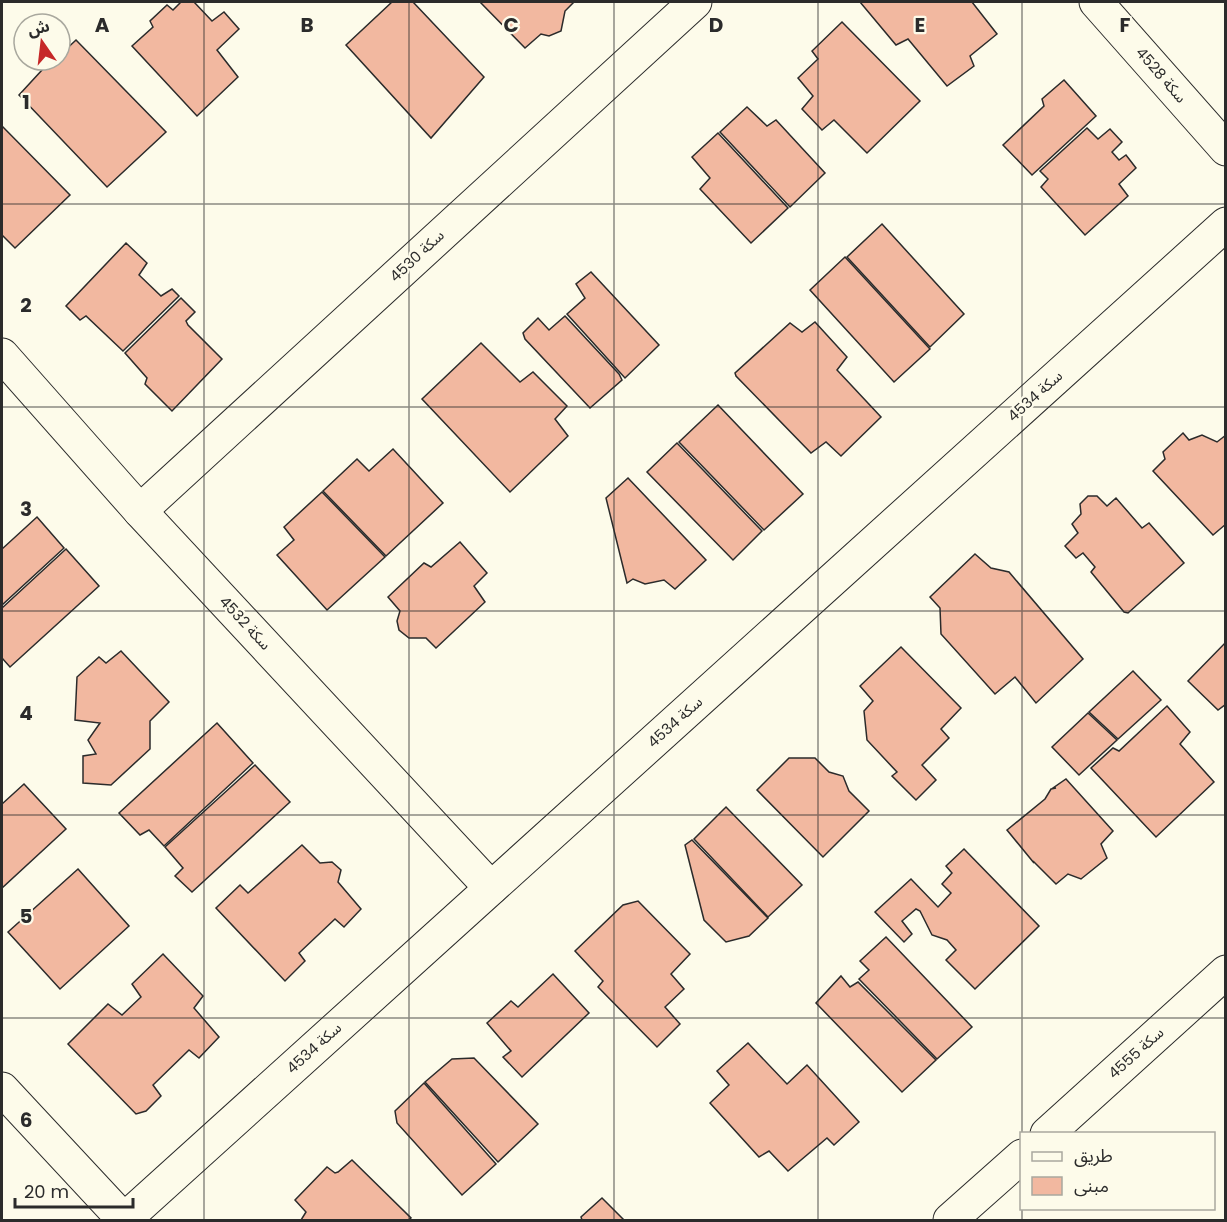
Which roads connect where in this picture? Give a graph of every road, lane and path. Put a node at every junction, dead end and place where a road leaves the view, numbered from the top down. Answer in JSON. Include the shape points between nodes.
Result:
{"nodes":[{"id":1,"x":694,"y":2,"type":"edge"},
{"id":2,"x":1096,"y":2,"type":"edge"},
{"id":3,"x":1226,"y":149,"type":"edge"},
{"id":4,"x":1226,"y":224,"type":"edge"},
{"id":5,"x":2,"y":355,"type":"edge"},
{"id":6,"x":140,"y":511,"type":"junction"},
{"id":7,"x":491,"y":888,"type":"junction"},
{"id":8,"x":1226,"y":972,"type":"edge"},
{"id":9,"x":2,"y":1089,"type":"edge"},
{"id":10,"x":1049,"y":1132,"type":"edge"},
{"id":11,"x":1020,"y":1158,"type":"edge"},
{"id":12,"x":124,"y":1220,"type":"edge"},
{"id":13,"x":950,"y":1221,"type":"edge"}],
"edges":[{"from":1,"to":6,"type":"street","name":"سكة 4530"},
{"from":2,"to":3,"type":"street","name":"سكة 4528"},
{"from":4,"to":7,"type":"street","name":"سكة 4534"},
{"from":5,"to":6,"type":"street","name":"سكة 4532"},
{"from":6,"to":7,"type":"street","name":"سكة 4532"},
{"from":7,"to":12,"type":"street","name":"سكة 4534"},
{"from":8,"to":10,"type":"street","name":"سكة 4555"},
{"from":9,"to":12,"type":"street"},
{"from":11,"to":13,"type":"street"}]}
